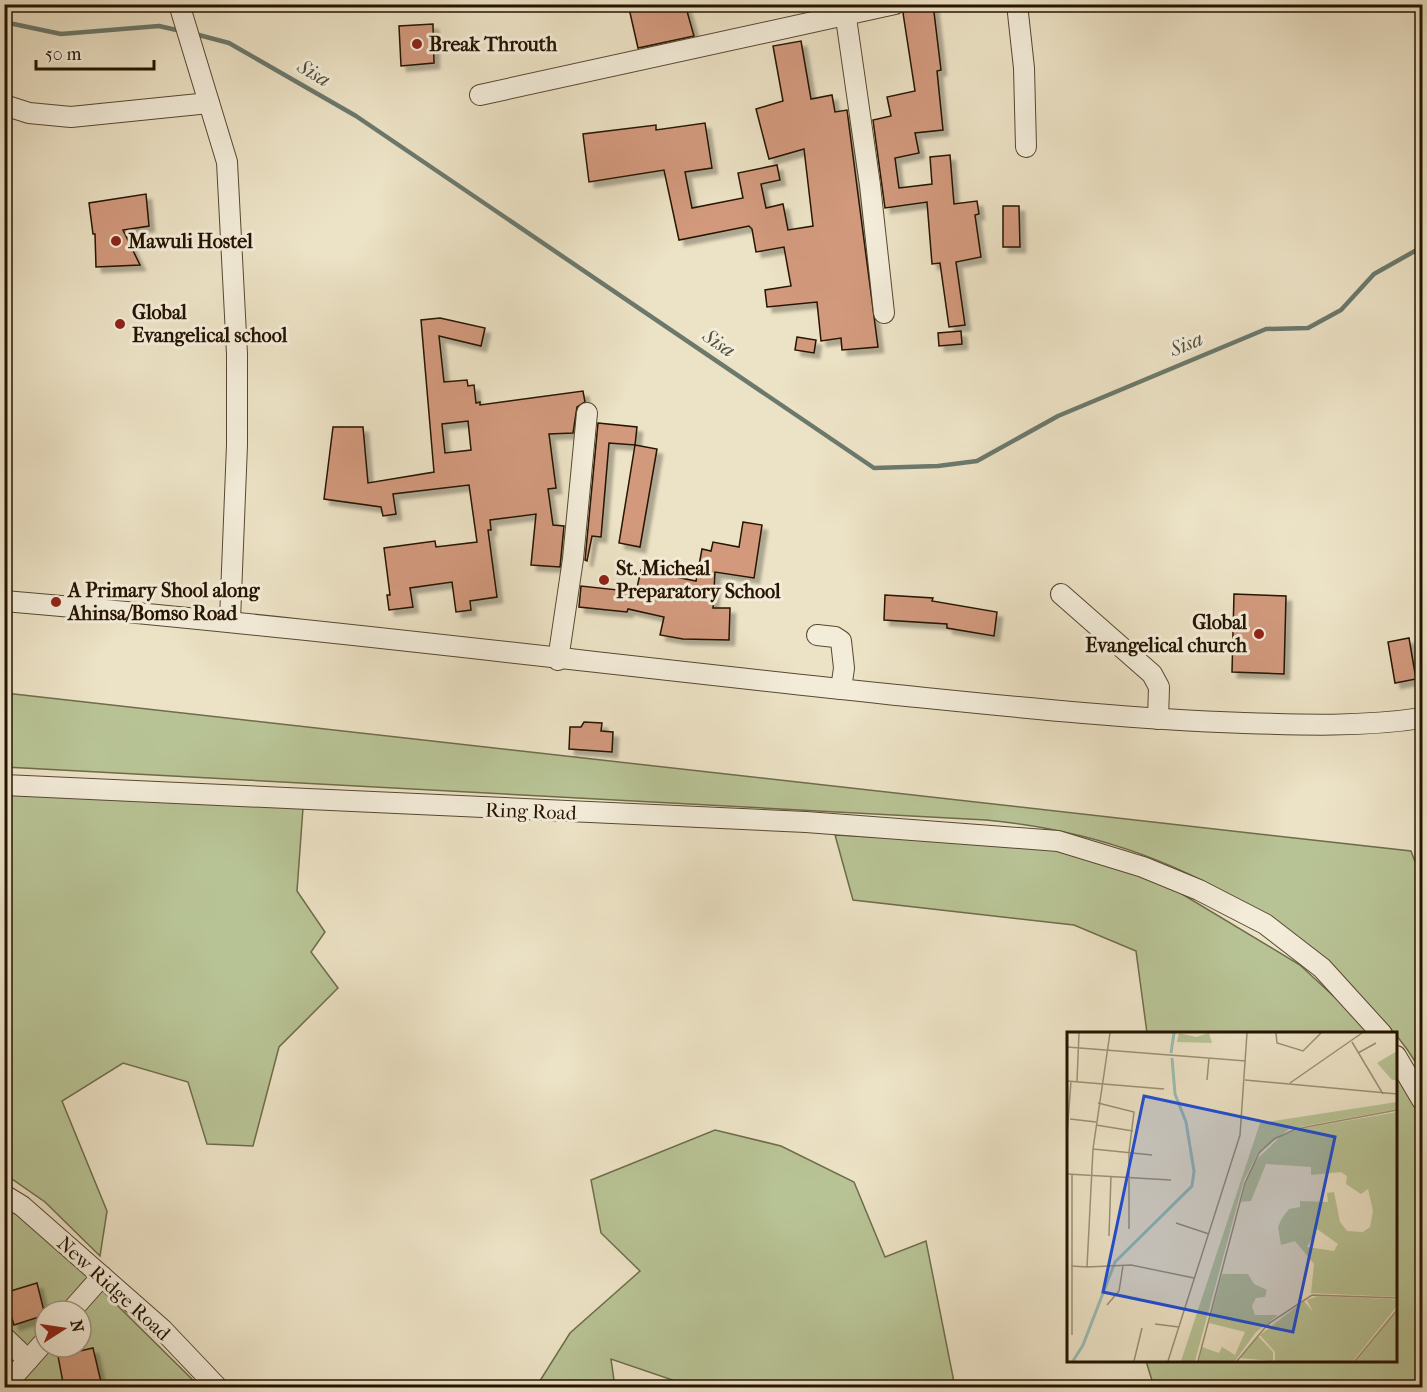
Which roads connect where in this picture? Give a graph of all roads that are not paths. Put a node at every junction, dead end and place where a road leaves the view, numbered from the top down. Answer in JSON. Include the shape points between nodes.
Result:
{"nodes":[{"id":1,"x":179,"y":4,"type":"edge"},
{"id":2,"x":895,"y":4,"type":"edge"},
{"id":3,"x":1017,"y":4,"type":"edge"},
{"id":4,"x":845,"y":9,"type":"edge"},
{"id":5,"x":480,"y":95,"type":"dead end"},
{"id":6,"x":209,"y":103,"type":"junction"},
{"id":7,"x":4,"y":105,"type":"edge"},
{"id":8,"x":1026,"y":147,"type":"dead end"},
{"id":9,"x":884,"y":313,"type":"dead end"},
{"id":10,"x":587,"y":413,"type":"dead end"},
{"id":11,"x":1061,"y":594,"type":"dead end"},
{"id":12,"x":4,"y":601,"type":"edge"},
{"id":13,"x":230,"y":620,"type":"junction"},
{"id":14,"x":818,"y":635,"type":"dead end"},
{"id":15,"x":558,"y":660,"type":"junction"},
{"id":16,"x":841,"y":689,"type":"junction"},
{"id":17,"x":1422,"y":718,"type":"edge"},
{"id":18,"x":1158,"y":719,"type":"junction"},
{"id":19,"x":4,"y":785,"type":"edge"},
{"id":20,"x":1380,"y":1032,"type":"edge"},
{"id":21,"x":1397,"y":1059,"type":"edge"},
{"id":22,"x":1422,"y":1100,"type":"edge"},
{"id":23,"x":4,"y":1195,"type":"edge"},
{"id":24,"x":102,"y":1276,"type":"junction"},
{"id":25,"x":82,"y":1299,"type":"edge"},
{"id":26,"x":4,"y":1337,"type":"edge"},
{"id":27,"x":33,"y":1354,"type":"edge"},
{"id":28,"x":28,"y":1360,"type":"junction"},
{"id":29,"x":4,"y":1387,"type":"edge"},
{"id":30,"x":218,"y":1388,"type":"edge"}],
"edges":[{"from":1,"to":6,"type":"street"},
{"from":2,"to":4,"type":"street"},
{"from":3,"to":8,"type":"street"},
{"from":4,"to":5,"type":"street"},
{"from":4,"to":9,"type":"street"},
{"from":6,"to":7,"type":"street","via":[[71,117],[29,113]]},
{"from":6,"to":13,"type":"street","via":[[227,162],[231,211],[237,445]]},
{"from":10,"to":15,"type":"street","via":[[573,559]]},
{"from":11,"to":18,"type":"street","via":[[1152,674],[1159,687]]},
{"from":12,"to":13,"type":"street"},
{"from":13,"to":15,"type":"street"},
{"from":14,"to":16,"type":"street","via":[[841,641]]},
{"from":15,"to":16,"type":"street"},
{"from":16,"to":18,"type":"street"},
{"from":17,"to":18,"type":"street","via":[[1389,723],[1300,725]]},
{"from":19,"to":20,"type":"street","name":"Ring Road","via":[[806,822],[1058,841],[1143,867],[1265,924],[1322,968]]},
{"from":21,"to":22,"type":"street"},
{"from":23,"to":24,"type":"street","name":"New Ridge Road"},
{"from":24,"to":25,"type":"street"},
{"from":24,"to":30,"type":"street","name":"New Ridge Road","via":[[162,1329]]},
{"from":26,"to":28,"type":"street"},
{"from":27,"to":28,"type":"street"},
{"from":28,"to":29,"type":"street"}]}
